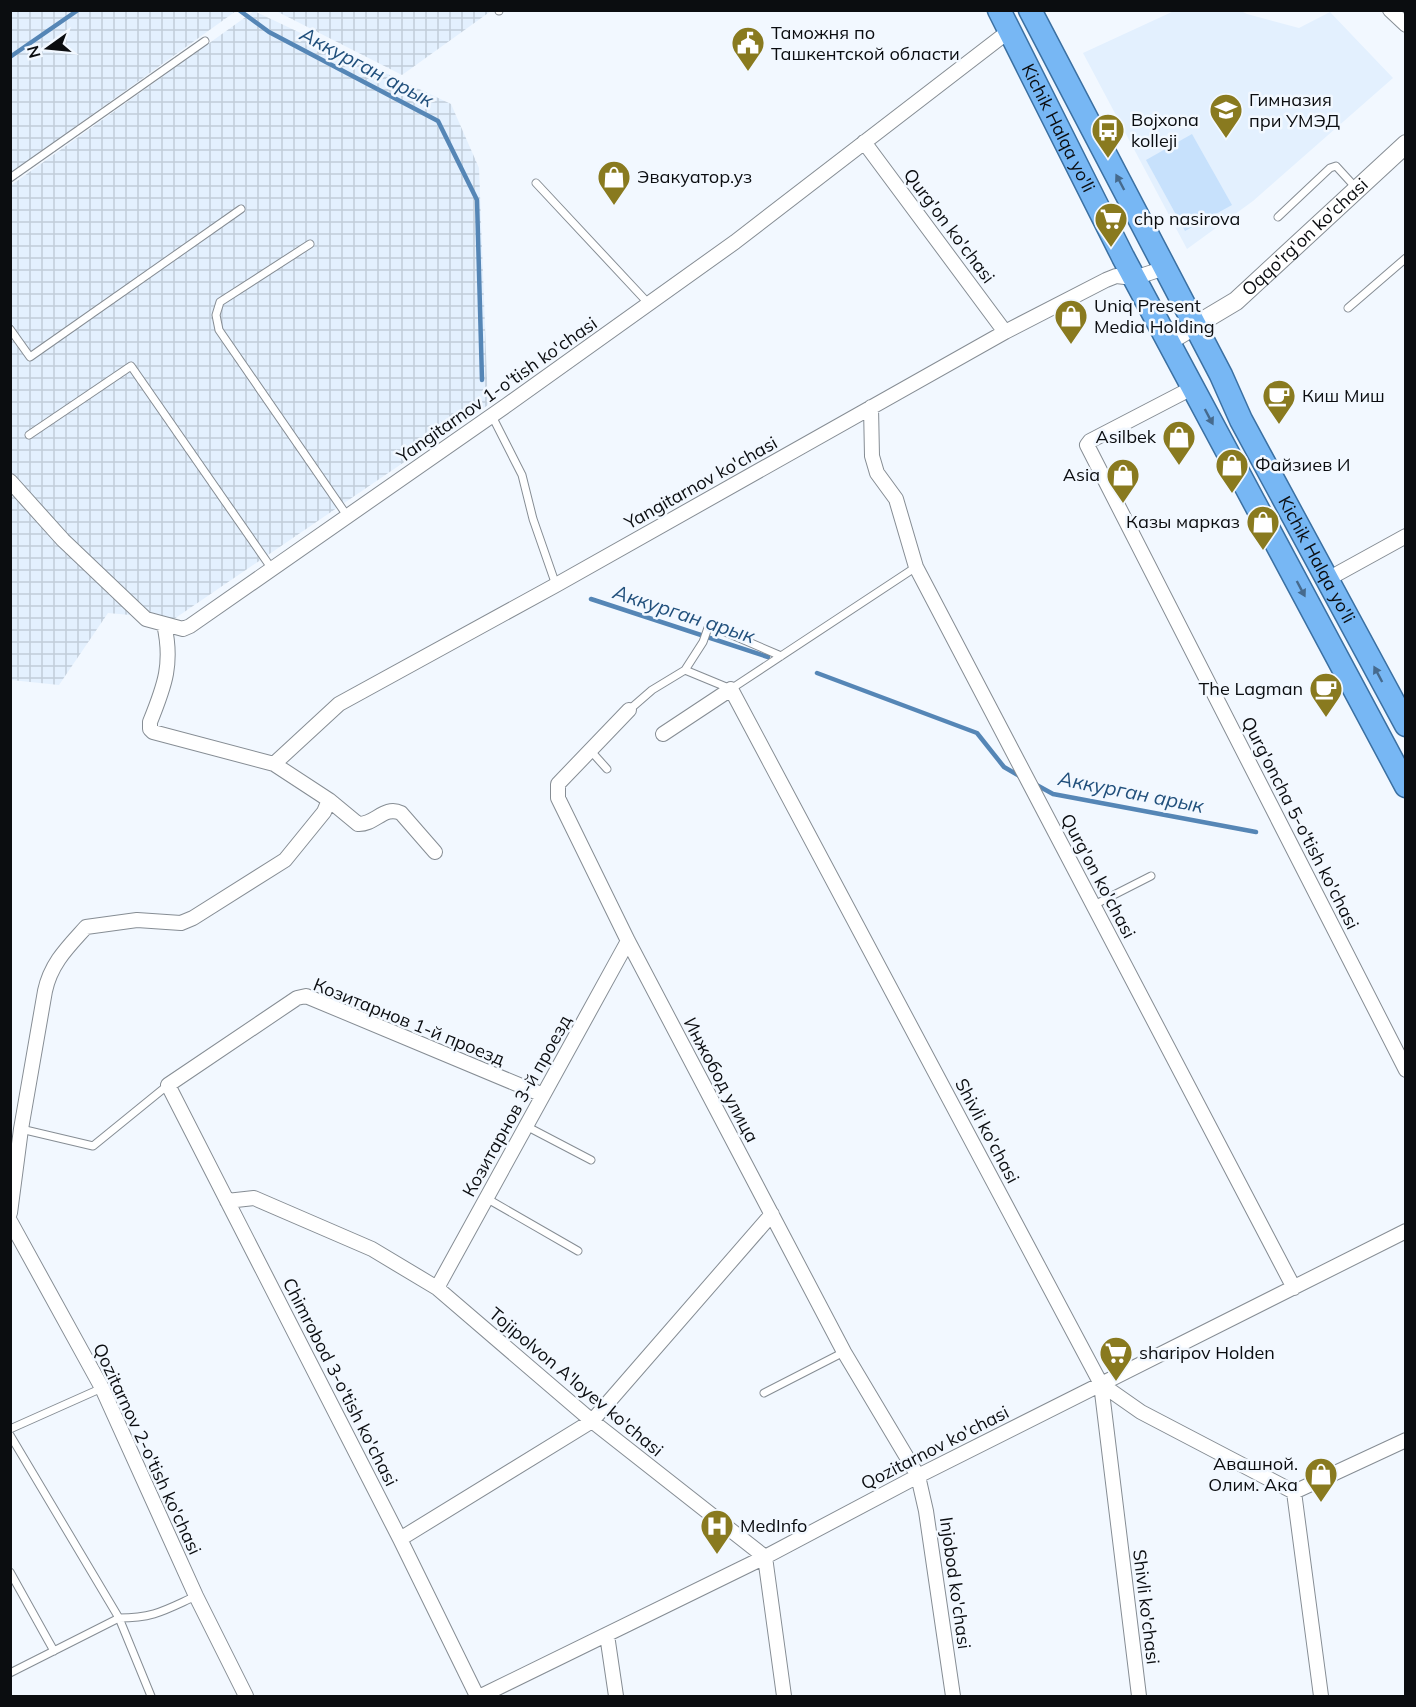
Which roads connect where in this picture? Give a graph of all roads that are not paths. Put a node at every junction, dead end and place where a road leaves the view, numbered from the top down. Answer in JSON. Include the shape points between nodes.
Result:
{"nodes":[{"id":1,"x":999,"y":10,"type":"edge"},
{"id":2,"x":1030,"y":10,"type":"edge"},
{"id":3,"x":1390,"y":10,"type":"edge"},
{"id":4,"x":1406,"y":25,"type":"edge"},
{"id":5,"x":1010,"y":31,"type":"junction"},
{"id":6,"x":205,"y":40,"type":"dead end"},
{"id":7,"x":864,"y":142,"type":"junction"},
{"id":8,"x":1406,"y":144,"type":"edge"},
{"id":9,"x":10,"y":178,"type":"edge"},
{"id":10,"x":536,"y":183,"type":"dead end"},
{"id":11,"x":1357,"y":189,"type":"junction"},
{"id":12,"x":241,"y":209,"type":"dead end"},
{"id":13,"x":1278,"y":217,"type":"dead end"},
{"id":14,"x":310,"y":244,"type":"dead end"},
{"id":15,"x":1406,"y":258,"type":"edge"},
{"id":16,"x":1164,"y":267,"type":"junction"},
{"id":17,"x":1134,"y":278,"type":"junction"},
{"id":18,"x":649,"y":304,"type":"junction"},
{"id":19,"x":1348,"y":308,"type":"dead end"},
{"id":20,"x":1196,"y":327,"type":"junction"},
{"id":21,"x":10,"y":329,"type":"edge"},
{"id":22,"x":1005,"y":332,"type":"junction"},
{"id":23,"x":1169,"y":341,"type":"junction"},
{"id":24,"x":1194,"y":387,"type":"junction"},
{"id":25,"x":871,"y":407,"type":"junction"},
{"id":26,"x":492,"y":416,"type":"junction"},
{"id":27,"x":29,"y":435,"type":"dead end"},
{"id":28,"x":10,"y":481,"type":"edge"},
{"id":29,"x":348,"y":517,"type":"junction"},
{"id":30,"x":1406,"y":536,"type":"edge"},
{"id":31,"x":916,"y":567,"type":"junction"},
{"id":32,"x":272,"y":569,"type":"junction"},
{"id":33,"x":1328,"y":579,"type":"junction"},
{"id":34,"x":556,"y":585,"type":"junction"},
{"id":35,"x":164,"y":624,"type":"junction"},
{"id":36,"x":780,"y":656,"type":"junction"},
{"id":37,"x":685,"y":670,"type":"junction"},
{"id":38,"x":731,"y":689,"type":"junction"},
{"id":39,"x":629,"y":710,"type":"joint"},
{"id":40,"x":1406,"y":725,"type":"edge"},
{"id":41,"x":663,"y":734,"type":"dead end"},
{"id":42,"x":590,"y":750,"type":"junction"},
{"id":43,"x":274,"y":764,"type":"junction"},
{"id":44,"x":607,"y":769,"type":"dead end"},
{"id":45,"x":1406,"y":786,"type":"edge"},
{"id":46,"x":329,"y":800,"type":"junction"},
{"id":47,"x":435,"y":852,"type":"dead end"},
{"id":48,"x":1151,"y":876,"type":"dead end"},
{"id":49,"x":1094,"y":906,"type":"junction"},
{"id":50,"x":628,"y":941,"type":"junction"},
{"id":51,"x":1406,"y":1070,"type":"edge"},
{"id":52,"x":168,"y":1085,"type":"junction"},
{"id":53,"x":543,"y":1095,"type":"junction"},
{"id":54,"x":526,"y":1126,"type":"junction"},
{"id":55,"x":16,"y":1129,"type":"edge"},
{"id":56,"x":591,"y":1160,"type":"dead end"},
{"id":57,"x":486,"y":1198,"type":"junction"},
{"id":58,"x":227,"y":1201,"type":"junction"},
{"id":59,"x":10,"y":1213,"type":"edge"},
{"id":60,"x":772,"y":1214,"type":"junction"},
{"id":61,"x":10,"y":1221,"type":"edge"},
{"id":62,"x":1406,"y":1231,"type":"edge"},
{"id":63,"x":578,"y":1251,"type":"dead end"},
{"id":64,"x":437,"y":1288,"type":"junction"},
{"id":65,"x":1294,"y":1288,"type":"junction"},
{"id":66,"x":843,"y":1352,"type":"junction"},
{"id":67,"x":1101,"y":1384,"type":"junction"},
{"id":68,"x":102,"y":1388,"type":"junction"},
{"id":69,"x":764,"y":1393,"type":"dead end"},
{"id":70,"x":592,"y":1421,"type":"junction"},
{"id":71,"x":10,"y":1429,"type":"edge"},
{"id":72,"x":10,"y":1435,"type":"edge"},
{"id":73,"x":1406,"y":1440,"type":"edge"},
{"id":74,"x":918,"y":1476,"type":"junction"},
{"id":75,"x":1294,"y":1492,"type":"junction"},
{"id":76,"x":400,"y":1539,"type":"junction"},
{"id":77,"x":765,"y":1557,"type":"junction"},
{"id":78,"x":10,"y":1572,"type":"edge"},
{"id":79,"x":196,"y":1596,"type":"junction"},
{"id":80,"x":119,"y":1618,"type":"junction"},
{"id":81,"x":607,"y":1635,"type":"junction"},
{"id":82,"x":54,"y":1651,"type":"junction"},
{"id":83,"x":10,"y":1673,"type":"edge"},
{"id":84,"x":151,"y":1696,"type":"edge"},
{"id":85,"x":246,"y":1696,"type":"edge"},
{"id":86,"x":479,"y":1696,"type":"edge"},
{"id":87,"x":616,"y":1696,"type":"edge"},
{"id":88,"x":784,"y":1696,"type":"edge"},
{"id":89,"x":953,"y":1696,"type":"edge"},
{"id":90,"x":1139,"y":1696,"type":"edge"},
{"id":91,"x":1321,"y":1696,"type":"edge"}],
"edges":[{"from":1,"to":5,"type":"highway","name":"Kichik Halqa yo'li"},
{"from":16,"to":2,"type":"highway","name":"Kichik Halqa yo'li","one_way":true},
{"from":3,"to":4,"type":"street"},
{"from":5,"to":7,"type":"street","name":"Yangitarnov 1-o'tish ko'chasi"},
{"from":5,"to":17,"type":"highway","name":"Kichik Halqa yo'li"},
{"from":6,"to":9,"type":"lane"},
{"from":7,"to":18,"type":"street","name":"Yangitarnov 1-o'tish ko'chasi"},
{"from":7,"to":22,"type":"street","name":"Qurg'on ko'chasi"},
{"from":8,"to":11,"type":"main road","name":"Oqqo'rg'on ko'chasi"},
{"from":10,"to":18,"type":"lane"},
{"from":11,"to":13,"type":"lane","via":[[1336,166],[1330,168]]},
{"from":11,"to":20,"type":"main road","name":"Oqqo'rg'on ko'chasi","via":[[1236,301]]},
{"from":12,"to":21,"type":"lane","via":[[30,357]]},
{"from":14,"to":29,"type":"lane","via":[[220,302],[216,315],[219,330]]},
{"from":15,"to":19,"type":"lane"},
{"from":16,"to":17,"type":"street","name":"Yangitarnov ko'chasi"},
{"from":16,"to":20,"type":"highway","name":"Kichik Halqa yo'li"},
{"from":17,"to":22,"type":"street","name":"Yangitarnov ko'chasi","via":[[1116,276],[1106,280]]},
{"from":17,"to":23,"type":"highway","name":"Kichik Halqa yo'li"},
{"from":18,"to":26,"type":"street","name":"Yangitarnov 1-o'tish ko'chasi"},
{"from":20,"to":23,"type":"main road","name":"Oqqo'rg'on ko'chasi"},
{"from":20,"to":33,"type":"highway","name":"Kichik Halqa yo'li","via":[[1241,420]]},
{"from":22,"to":25,"type":"street","name":"Yangitarnov ko'chasi"},
{"from":23,"to":24,"type":"highway","name":"Kichik Halqa yo'li"},
{"from":24,"to":45,"type":"highway","name":"Kichik Halqa yo'li","one_way":true},
{"from":24,"to":51,"type":"street","name":"Qurg'oncha 5-o'tish ko'chasi","via":[[1087,445]]},
{"from":25,"to":31,"type":"street","name":"Qurg'on ko'chasi","via":[[872,456],[877,473],[896,499]]},
{"from":25,"to":34,"type":"street","name":"Yangitarnov ko'chasi"},
{"from":26,"to":29,"type":"street","name":"Yangitarnov 1-o'tish ko'chasi"},
{"from":26,"to":34,"type":"lane","via":[[522,475]]},
{"from":27,"to":32,"type":"lane","via":[[131,366]]},
{"from":28,"to":35,"type":"street","name":"Yangitarnov 1-o'tish ko'chasi","via":[[63,540],[146,619]]},
{"from":29,"to":32,"type":"street","name":"Yangitarnov 1-o'tish ko'chasi"},
{"from":30,"to":33,"type":"street"},
{"from":31,"to":36,"type":"lane"},
{"from":31,"to":49,"type":"street","name":"Qurg'on ko'chasi"},
{"from":32,"to":35,"type":"street","name":"Yangitarnov 1-o'tish ko'chasi","via":[[190,627]]},
{"from":40,"to":33,"type":"highway","name":"Kichik Halqa yo'li","one_way":true},
{"from":34,"to":43,"type":"street","name":"Yangitarnov ko'chasi","via":[[339,704]]},
{"from":35,"to":43,"type":"street","via":[[170,650],[150,729]]},
{"from":36,"to":37,"type":"lane","via":[[709,625]]},
{"from":36,"to":38,"type":"lane"},
{"from":37,"to":38,"type":"lane"},
{"from":37,"to":39,"type":"lane"},
{"from":38,"to":41,"type":"street"},
{"from":38,"to":67,"type":"street","name":"Shivli ko'chasi"},
{"from":39,"to":42,"type":"street","name":"Инжобод улица"},
{"from":42,"to":44,"type":"lane"},
{"from":42,"to":50,"type":"street","name":"Инжобод улица","via":[[558,784],[558,798]]},
{"from":43,"to":46,"type":"street"},
{"from":46,"to":47,"type":"street","via":[[358,825],[395,810]]},
{"from":46,"to":55,"type":"street","via":[[324,812],[280,864],[193,918],[181,923],[137,920],[86,927],[49,973]]},
{"from":48,"to":49,"type":"lane"},
{"from":49,"to":65,"type":"street","name":"Qurg'on ko'chasi"},
{"from":50,"to":53,"type":"street","name":"Козитарнов 3-й проезд"},
{"from":50,"to":60,"type":"street","name":"Инжобод улица"},
{"from":52,"to":53,"type":"street","name":"Козитарнов 1-й проезд","via":[[297,998],[306,996]]},
{"from":52,"to":55,"type":"lane","name":"Козитарнов 1-й проезд","via":[[93,1146]]},
{"from":52,"to":58,"type":"street","name":"Chimrobod 3-o'tish ko'chasi"},
{"from":53,"to":54,"type":"street","name":"Козитарнов 3-й проезд"},
{"from":54,"to":56,"type":"lane"},
{"from":54,"to":57,"type":"street","name":"Козитарнов 3-й проезд"},
{"from":55,"to":59,"type":"street"},
{"from":57,"to":63,"type":"lane"},
{"from":57,"to":64,"type":"street","name":"Козитарнов 3-й проезд"},
{"from":58,"to":64,"type":"street","name":"Tojipolvon A'loyev ko'chasi","via":[[254,1198],[372,1250]]},
{"from":58,"to":76,"type":"street","name":"Chimrobod 3-o'tish ko'chasi"},
{"from":60,"to":66,"type":"street","name":"Инжобод улица"},
{"from":60,"to":70,"type":"street"},
{"from":61,"to":68,"type":"street","name":"Qozitarnov 2-o'tish ko'chasi"},
{"from":62,"to":65,"type":"street","name":"Qozitarnov ko'chasi"},
{"from":64,"to":70,"type":"street","name":"Tojipolvon A'loyev ko'chasi"},
{"from":65,"to":67,"type":"street","name":"Qozitarnov ko'chasi"},
{"from":66,"to":69,"type":"lane"},
{"from":66,"to":74,"type":"street","name":"Инжобод улица"},
{"from":67,"to":74,"type":"street","name":"Qozitarnov ko'chasi"},
{"from":67,"to":75,"type":"street","via":[[1141,1412]]},
{"from":67,"to":90,"type":"street","name":"Shivli ko'chasi"},
{"from":68,"to":71,"type":"lane"},
{"from":68,"to":79,"type":"street","name":"Qozitarnov 2-o'tish ko'chasi"},
{"from":70,"to":76,"type":"street"},
{"from":70,"to":77,"type":"street","name":"Tojipolvon A'loyev ko'chasi"},
{"from":72,"to":80,"type":"lane"},
{"from":73,"to":75,"type":"street"},
{"from":74,"to":77,"type":"street","name":"Qozitarnov ko'chasi"},
{"from":74,"to":89,"type":"street","name":"Injobod ko'chasi"},
{"from":75,"to":91,"type":"street"},
{"from":76,"to":86,"type":"street","name":"Chimrobod 3-o'tish ko'chasi"},
{"from":77,"to":81,"type":"street","name":"Qozitarnov ko'chasi"},
{"from":77,"to":88,"type":"street"},
{"from":78,"to":82,"type":"lane"},
{"from":79,"to":80,"type":"lane","via":[[154,1615]]},
{"from":79,"to":85,"type":"street","name":"Qozitarnov 2-o'tish ko'chasi"},
{"from":80,"to":82,"type":"lane"},
{"from":80,"to":84,"type":"lane"},
{"from":81,"to":86,"type":"street","name":"Qozitarnov ko'chasi"},
{"from":81,"to":87,"type":"street"},
{"from":82,"to":83,"type":"lane"}]}
